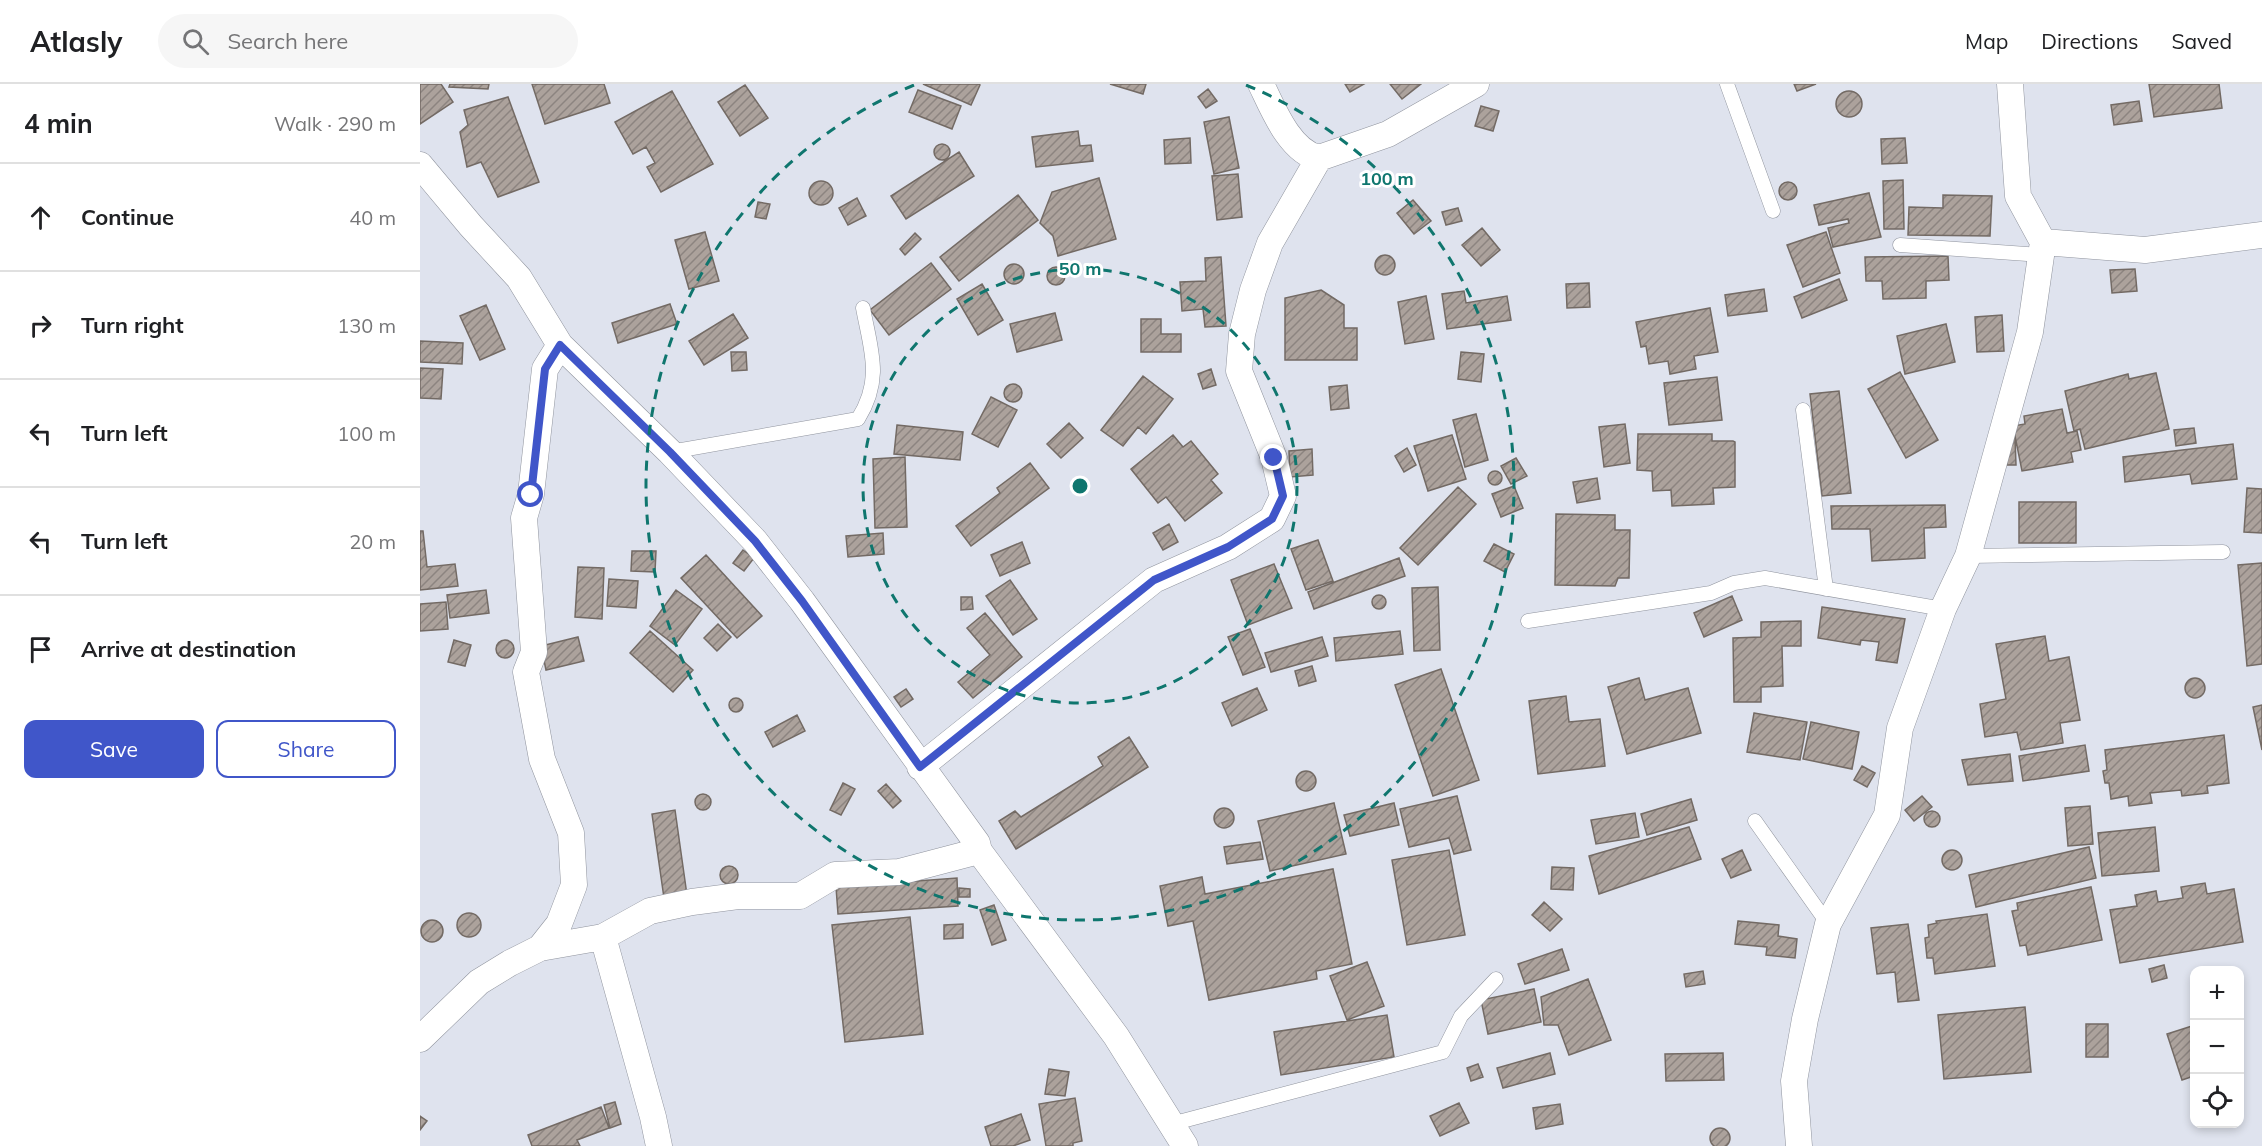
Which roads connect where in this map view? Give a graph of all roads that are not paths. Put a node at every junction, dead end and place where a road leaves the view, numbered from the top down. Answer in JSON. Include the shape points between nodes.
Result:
{"nodes":[{"id":1,"x":1261,"y":84,"type":"edge"},
{"id":2,"x":1476,"y":84,"type":"edge"},
{"id":3,"x":1727,"y":84,"type":"edge"},
{"id":4,"x":2010,"y":84,"type":"edge"},
{"id":5,"x":1319,"y":158,"type":"junction"},
{"id":6,"x":420,"y":165,"type":"edge"},
{"id":7,"x":1773,"y":211,"type":"dead end"},
{"id":8,"x":2262,"y":235,"type":"edge"},
{"id":9,"x":1900,"y":245,"type":"dead end"},
{"id":10,"x":2042,"y":248,"type":"junction"},
{"id":11,"x":863,"y":308,"type":"dead end"},
{"id":12,"x":560,"y":345,"type":"junction"},
{"id":13,"x":1803,"y":410,"type":"dead end"},
{"id":14,"x":670,"y":452,"type":"junction"},
{"id":15,"x":2223,"y":552,"type":"dead end"},
{"id":16,"x":1968,"y":556,"type":"junction"},
{"id":17,"x":1826,"y":589,"type":"junction"},
{"id":18,"x":1943,"y":609,"type":"junction"},
{"id":19,"x":1528,"y":621,"type":"dead end"},
{"id":20,"x":920,"y":767,"type":"junction"},
{"id":21,"x":1755,"y":821,"type":"dead end"},
{"id":22,"x":979,"y":851,"type":"junction"},
{"id":23,"x":1828,"y":924,"type":"junction"},
{"id":24,"x":603,"y":937,"type":"junction"},
{"id":25,"x":540,"y":948,"type":"junction"},
{"id":26,"x":1496,"y":979,"type":"dead end"},
{"id":27,"x":420,"y":1039,"type":"edge"},
{"id":28,"x":1171,"y":1125,"type":"junction"},
{"id":29,"x":659,"y":1146,"type":"edge"},
{"id":30,"x":1185,"y":1146,"type":"edge"},
{"id":31,"x":1799,"y":1146,"type":"edge"}],
"edges":[{"from":1,"to":5,"type":"street","via":[[1300,150]]},
{"from":2,"to":5,"type":"street","via":[[1388,134]]},
{"from":3,"to":7,"type":"lane"},
{"from":4,"to":10,"type":"street","via":[[2018,196]]},
{"from":5,"to":20,"type":"street","via":[[1270,243],[1242,334],[1239,371],[1274,458],[1283,496],[1272,519],[1228,547],[1154,580]]},
{"from":6,"to":12,"type":"street","via":[[519,278]]},
{"from":8,"to":10,"type":"street","via":[[2145,250]]},
{"from":9,"to":10,"type":"lane"},
{"from":10,"to":16,"type":"street","via":[[2030,332]]},
{"from":11,"to":14,"type":"lane","via":[[874,368],[869,401],[858,419]]},
{"from":12,"to":14,"type":"street"},
{"from":12,"to":25,"type":"street","via":[[545,369],[531,495],[524,518],[534,652],[526,672],[542,759],[571,833],[573,885],[559,924]]},
{"from":13,"to":17,"type":"lane"},
{"from":14,"to":20,"type":"street","via":[[775,566]]},
{"from":15,"to":16,"type":"lane"},
{"from":16,"to":18,"type":"street"},
{"from":17,"to":18,"type":"lane"},
{"from":17,"to":19,"type":"lane","via":[[1765,578],[1734,583],[1711,593]]},
{"from":18,"to":23,"type":"street","via":[[1900,728],[1887,815]]},
{"from":20,"to":22,"type":"street"},
{"from":21,"to":23,"type":"lane"},
{"from":22,"to":24,"type":"street","via":[[899,872],[835,875],[800,896],[738,896],[650,911]]},
{"from":22,"to":28,"type":"street","via":[[1116,1036]]},
{"from":23,"to":31,"type":"street","via":[[1794,1081]]},
{"from":24,"to":25,"type":"street"},
{"from":24,"to":29,"type":"street"},
{"from":25,"to":27,"type":"street","via":[[479,982]]},
{"from":26,"to":28,"type":"lane","via":[[1461,1016],[1443,1052]]},
{"from":28,"to":30,"type":"street"}]}
